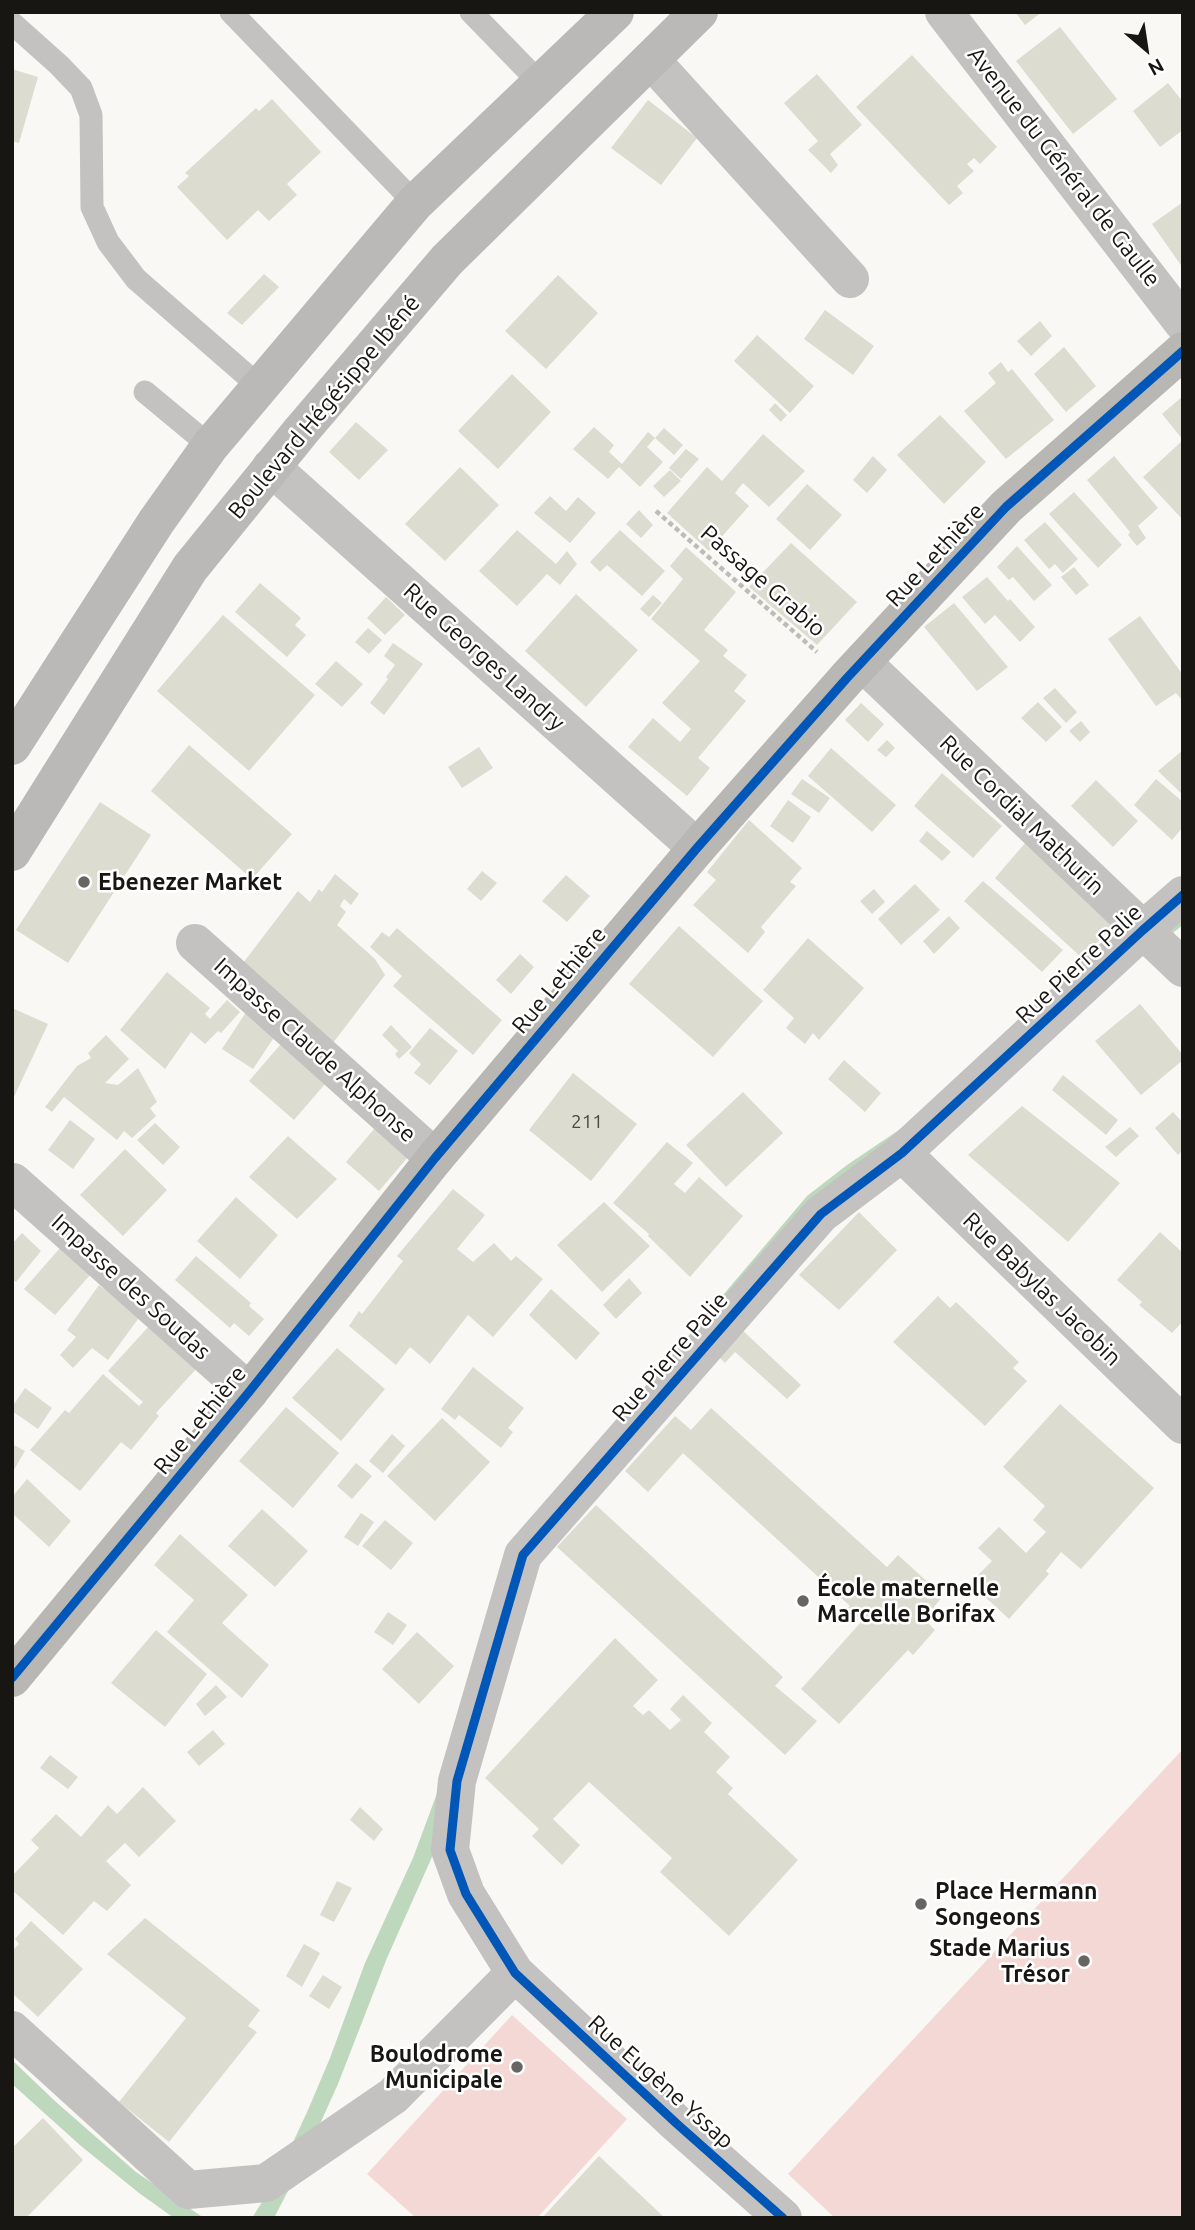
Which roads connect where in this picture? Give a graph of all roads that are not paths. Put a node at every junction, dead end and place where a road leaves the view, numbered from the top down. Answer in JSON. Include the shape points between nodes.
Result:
{"nodes":[{"id":1,"x":231,"y":12,"type":"edge"},
{"id":2,"x":471,"y":12,"type":"edge"},
{"id":3,"x":699,"y":12,"type":"edge"},
{"id":4,"x":944,"y":12,"type":"edge"},
{"id":5,"x":614,"y":13,"type":"edge"},
{"id":6,"x":12,"y":23,"type":"edge"},
{"id":7,"x":651,"y":60,"type":"junction"},
{"id":8,"x":540,"y":83,"type":"junction"},
{"id":9,"x":415,"y":203,"type":"junction"},
{"id":10,"x":850,"y":279,"type":"dead end"},
{"id":11,"x":1183,"y":323,"type":"edge"},
{"id":12,"x":1183,"y":351,"type":"edge"},
{"id":13,"x":260,"y":387,"type":"junction"},
{"id":14,"x":145,"y":392,"type":"dead end"},
{"id":15,"x":210,"y":446,"type":"junction"},
{"id":16,"x":271,"y":467,"type":"junction"},
{"id":17,"x":855,"y":670,"type":"junction"},
{"id":18,"x":12,"y":746,"type":"edge"},
{"id":19,"x":697,"y":848,"type":"junction"},
{"id":20,"x":12,"y":852,"type":"edge"},
{"id":21,"x":1183,"y":895,"type":"edge"},
{"id":22,"x":1143,"y":930,"type":"junction"},
{"id":23,"x":195,"y":943,"type":"dead end"},
{"id":24,"x":1183,"y":968,"type":"edge"},
{"id":25,"x":902,"y":1153,"type":"junction"},
{"id":26,"x":435,"y":1158,"type":"junction"},
{"id":27,"x":13,"y":1182,"type":"edge"},
{"id":28,"x":249,"y":1392,"type":"junction"},
{"id":29,"x":1183,"y":1425,"type":"edge"},
{"id":30,"x":12,"y":1678,"type":"edge"},
{"id":31,"x":515,"y":1973,"type":"junction"},
{"id":32,"x":12,"y":2029,"type":"edge"},
{"id":33,"x":783,"y":2218,"type":"edge"}],
"edges":[{"from":1,"to":9,"type":"lane"},
{"from":2,"to":8,"type":"lane"},
{"from":3,"to":7,"type":"main road","name":"Boulevard Hégésippe Ibéné"},
{"from":4,"to":11,"type":"street","name":"Avenue du Général de Gaulle"},
{"from":5,"to":8,"type":"main road"},
{"from":6,"to":13,"type":"lane","via":[[81,88],[91,115],[92,207],[108,242],[136,279]]},
{"from":7,"to":10,"type":"street"},
{"from":7,"to":16,"type":"main road","name":"Boulevard Hégésippe Ibéné","via":[[447,260]]},
{"from":8,"to":9,"type":"main road"},
{"from":9,"to":13,"type":"main road"},
{"from":12,"to":17,"type":"street","name":"Rue Lethière","via":[[1006,507]]},
{"from":13,"to":15,"type":"main road"},
{"from":14,"to":15,"type":"lane"},
{"from":15,"to":18,"type":"main road"},
{"from":16,"to":19,"type":"street","name":"Rue Georges Landry"},
{"from":16,"to":20,"type":"main road","name":"Boulevard Hégésippe Ibéné","via":[[190,568]]},
{"from":17,"to":19,"type":"street","name":"Rue Lethière"},
{"from":17,"to":22,"type":"street","name":"Rue Cordial Mathurin"},
{"from":19,"to":26,"type":"street","name":"Rue Lethière"},
{"from":21,"to":22,"type":"street","name":"Rue Pierre Palie"},
{"from":22,"to":24,"type":"street","name":"Rue Cordial Mathurin"},
{"from":22,"to":25,"type":"street","name":"Rue Pierre Palie"},
{"from":23,"to":26,"type":"street","name":"Impasse Claude Alphonse"},
{"from":25,"to":29,"type":"street","name":"Rue Babylas Jacobin"},
{"from":25,"to":31,"type":"street","name":"Rue Pierre Palie","via":[[821,1214],[523,1555],[457,1781],[450,1850],[466,1894]]},
{"from":26,"to":28,"type":"street","name":"Rue Lethière"},
{"from":27,"to":28,"type":"street","name":"Impasse des Soudas"},
{"from":28,"to":30,"type":"street","name":"Rue Lethière"},
{"from":31,"to":32,"type":"street","via":[[393,2096],[266,2183],[188,2190]]},
{"from":31,"to":33,"type":"street","name":"Rue Eugène Yssap"}]}
